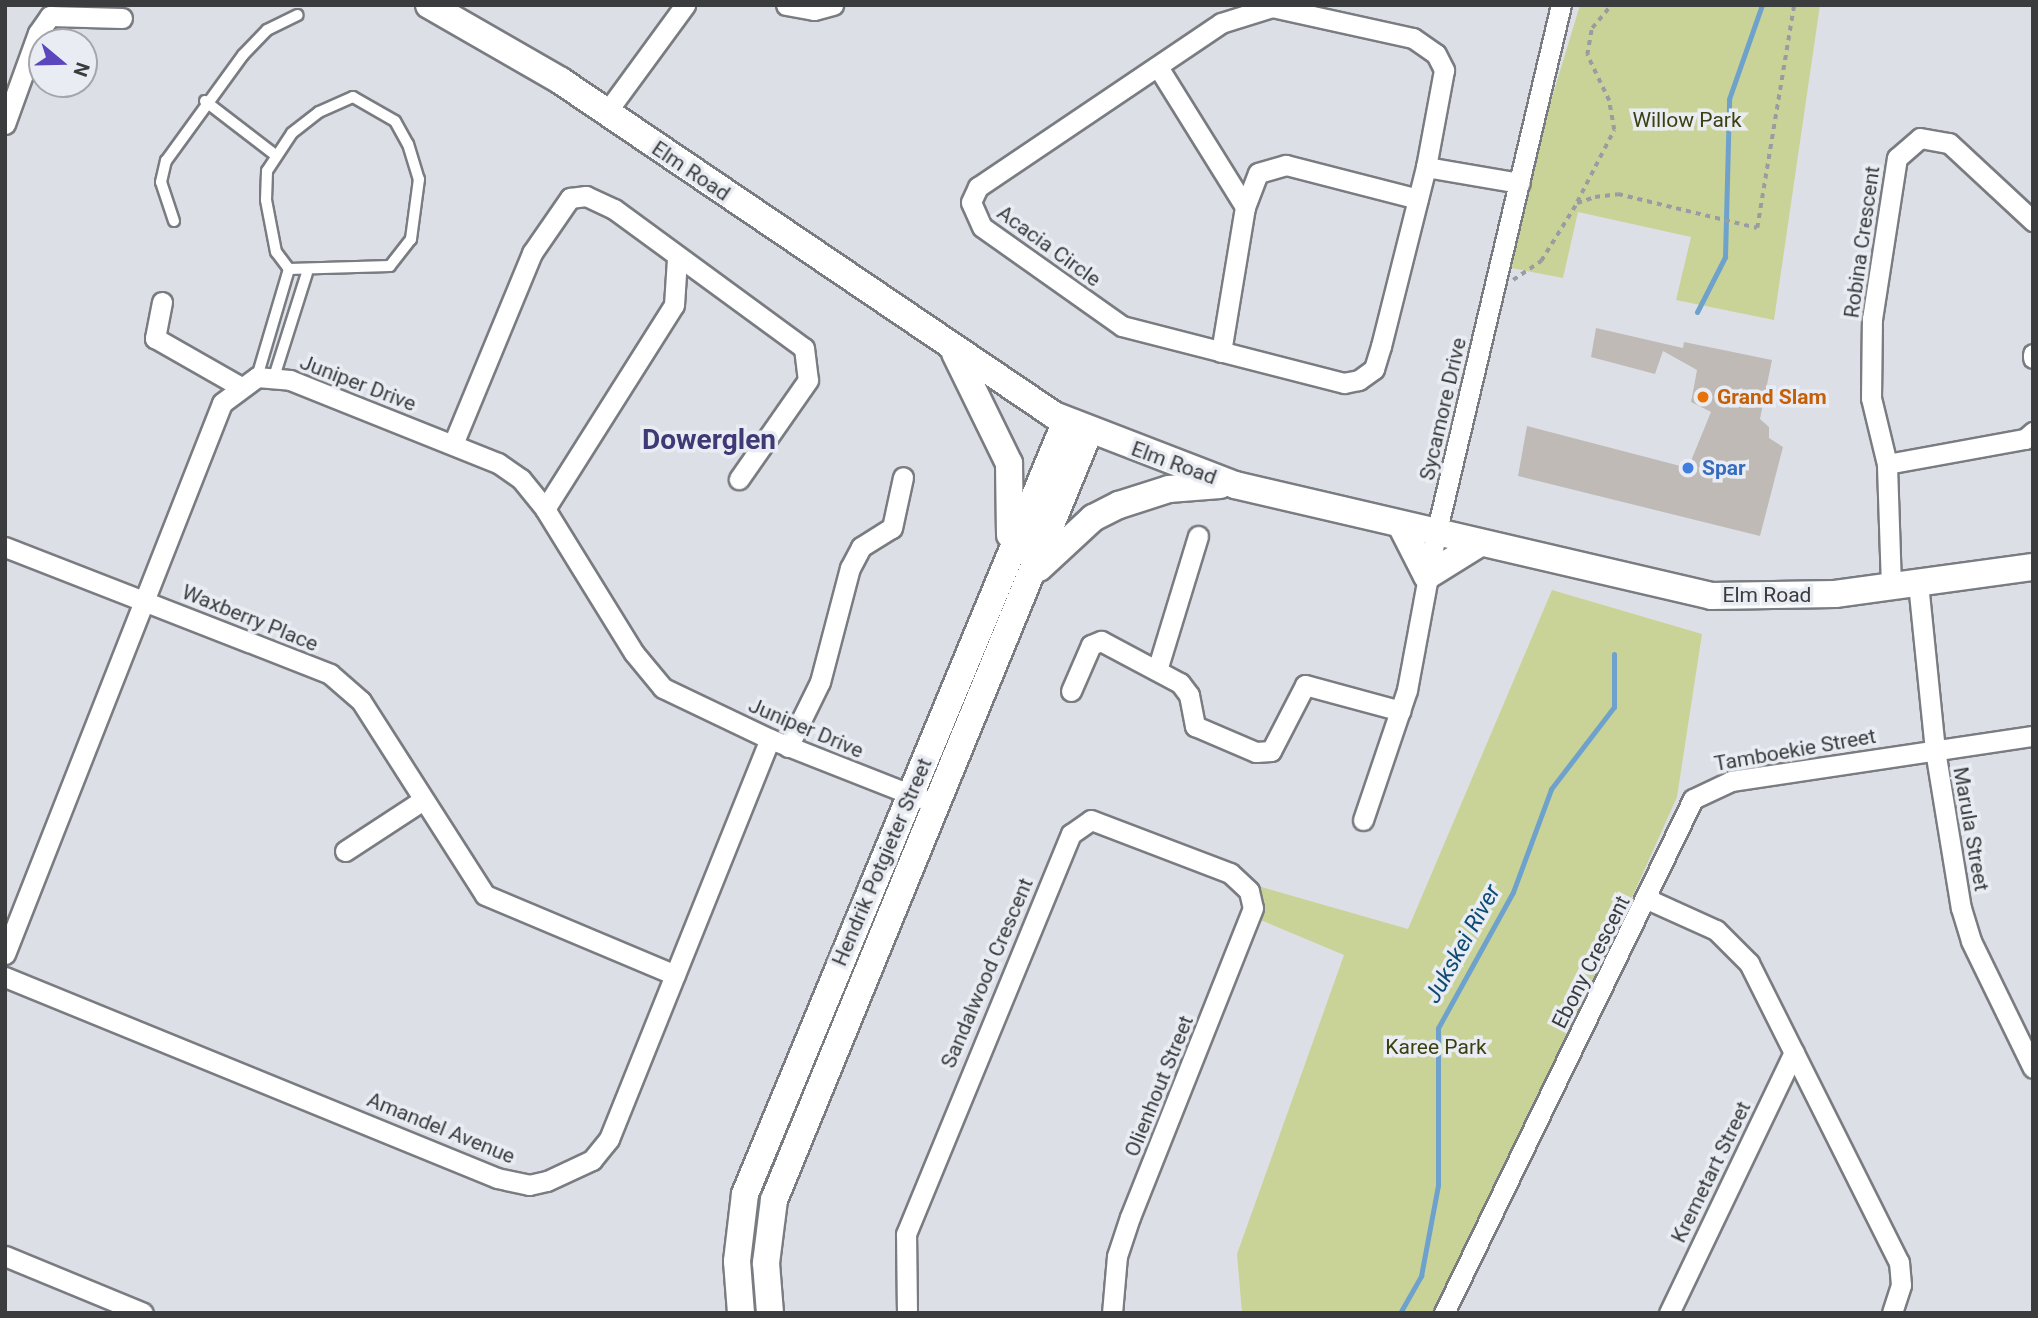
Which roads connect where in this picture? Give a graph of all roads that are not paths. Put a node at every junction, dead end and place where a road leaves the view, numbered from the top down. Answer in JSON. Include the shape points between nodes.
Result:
{"nodes":[{"id":1,"x":429,"y":5,"type":"edge"},
{"id":2,"x":685,"y":5,"type":"edge"},
{"id":3,"x":786,"y":5,"type":"edge"},
{"id":4,"x":833,"y":5,"type":"edge"},
{"id":5,"x":1561,"y":5,"type":"edge"},
{"id":6,"x":298,"y":15,"type":"dead end"},
{"id":7,"x":121,"y":18,"type":"dead end"},
{"id":8,"x":1158,"y":67,"type":"junction"},
{"id":9,"x":205,"y":101,"type":"junction"},
{"id":10,"x":606,"y":113,"type":"junction"},
{"id":11,"x":5,"y":124,"type":"edge"},
{"id":12,"x":274,"y":154,"type":"junction"},
{"id":13,"x":1426,"y":167,"type":"junction"},
{"id":14,"x":1520,"y":183,"type":"junction"},
{"id":15,"x":1418,"y":199,"type":"junction"},
{"id":16,"x":1245,"y":207,"type":"junction"},
{"id":17,"x":174,"y":221,"type":"dead end"},
{"id":18,"x":2033,"y":221,"type":"edge"},
{"id":19,"x":677,"y":259,"type":"junction"},
{"id":20,"x":289,"y":269,"type":"junction"},
{"id":21,"x":307,"y":273,"type":"junction"},
{"id":22,"x":718,"y":289,"type":"junction"},
{"id":23,"x":162,"y":302,"type":"dead end"},
{"id":24,"x":674,"y":305,"type":"junction"},
{"id":25,"x":954,"y":350,"type":"junction"},
{"id":26,"x":1221,"y":352,"type":"junction"},
{"id":27,"x":265,"y":377,"type":"junction"},
{"id":28,"x":239,"y":386,"type":"junction"},
{"id":29,"x":1077,"y":426,"type":"junction"},
{"id":30,"x":2033,"y":432,"type":"edge"},
{"id":31,"x":453,"y":444,"type":"junction"},
{"id":32,"x":1887,"y":464,"type":"junction"},
{"id":33,"x":903,"y":477,"type":"dead end"},
{"id":34,"x":739,"y":479,"type":"dead end"},
{"id":35,"x":1235,"y":485,"type":"junction"},
{"id":36,"x":545,"y":509,"type":"junction"},
{"id":37,"x":1401,"y":525,"type":"junction"},
{"id":38,"x":1436,"y":534,"type":"junction"},
{"id":39,"x":1198,"y":536,"type":"dead end"},
{"id":40,"x":1480,"y":543,"type":"junction"},
{"id":41,"x":5,"y":547,"type":"edge"},
{"id":42,"x":2033,"y":567,"type":"edge"},
{"id":43,"x":1427,"y":576,"type":"junction"},
{"id":44,"x":1028,"y":580,"type":"junction"},
{"id":45,"x":1001,"y":582,"type":"junction"},
{"id":46,"x":1918,"y":583,"type":"junction"},
{"id":47,"x":1891,"y":586,"type":"junction"},
{"id":48,"x":144,"y":601,"type":"junction"},
{"id":49,"x":1158,"y":667,"type":"junction"},
{"id":50,"x":1071,"y":691,"type":"dead end"},
{"id":51,"x":1401,"y":711,"type":"junction"},
{"id":52,"x":2033,"y":736,"type":"edge"},
{"id":53,"x":779,"y":743,"type":"junction"},
{"id":54,"x":1935,"y":750,"type":"junction"},
{"id":55,"x":921,"y":799,"type":"junction"},
{"id":56,"x":420,"y":802,"type":"junction"},
{"id":57,"x":1363,"y":820,"type":"dead end"},
{"id":58,"x":345,"y":851,"type":"dead end"},
{"id":59,"x":1242,"y":882,"type":"joint"},
{"id":60,"x":1645,"y":898,"type":"junction"},
{"id":61,"x":5,"y":954,"type":"edge"},
{"id":62,"x":675,"y":975,"type":"junction"},
{"id":63,"x":5,"y":977,"type":"edge"},
{"id":64,"x":1794,"y":1052,"type":"junction"},
{"id":65,"x":2033,"y":1068,"type":"edge"},
{"id":66,"x":5,"y":1256,"type":"edge"},
{"id":67,"x":143,"y":1313,"type":"edge"},
{"id":68,"x":741,"y":1313,"type":"edge"},
{"id":69,"x":770,"y":1313,"type":"edge"},
{"id":70,"x":907,"y":1313,"type":"edge"},
{"id":71,"x":1112,"y":1313,"type":"edge"},
{"id":72,"x":1444,"y":1313,"type":"edge"},
{"id":73,"x":1669,"y":1313,"type":"edge"},
{"id":74,"x":1892,"y":1313,"type":"edge"}],
"edges":[{"from":1,"to":10,"type":"street","name":"Elm Road","via":[[527,58]]},
{"from":2,"to":10,"type":"street"},
{"from":3,"to":4,"type":"street","via":[[814,10]]},
{"from":5,"to":14,"type":"street","name":"Sycamore Drive"},
{"from":6,"to":9,"type":"lane","via":[[267,30]]},
{"from":7,"to":11,"type":"street","via":[[50,16],[38,33]]},
{"from":8,"to":13,"type":"street","name":"Acacia Circle","via":[[1221,23],[1272,7],[1413,38],[1436,54],[1444,70]]},
{"from":8,"to":16,"type":"street"},
{"from":8,"to":26,"type":"street","name":"Acacia Circle","via":[[978,187],[971,202],[982,227],[1122,326]]},
{"from":9,"to":12,"type":"lane"},
{"from":9,"to":17,"type":"lane","via":[[166,161],[161,182]]},
{"from":10,"to":25,"type":"street","name":"Elm Road"},
{"from":12,"to":20,"type":"lane","via":[[266,200],[276,252]]},
{"from":12,"to":21,"type":"lane","via":[[318,112],[353,97],[395,121],[416,167],[417,219],[400,259],[390,266],[333,265]]},
{"from":13,"to":14,"type":"street"},
{"from":13,"to":15,"type":"street","name":"Acacia Circle"},
{"from":14,"to":38,"type":"street","name":"Sycamore Drive"},
{"from":15,"to":16,"type":"street","via":[[1286,165],[1258,173]]},
{"from":15,"to":26,"type":"street","name":"Acacia Circle","via":[[1369,376],[1345,383]]},
{"from":16,"to":26,"type":"street"},
{"from":18,"to":32,"type":"street","name":"Robina Crescent","via":[[1949,143],[1920,138],[1897,158],[1872,319],[1871,398]]},
{"from":19,"to":22,"type":"street"},
{"from":19,"to":24,"type":"street"},
{"from":19,"to":31,"type":"street","via":[[599,200],[570,198],[532,253]]},
{"from":20,"to":21,"type":"lane"},
{"from":20,"to":27,"type":"lane"},
{"from":21,"to":27,"type":"lane"},
{"from":22,"to":24,"type":"street","via":[[695,292]]},
{"from":22,"to":34,"type":"street","via":[[804,348],[808,357],[808,380],[799,398]]},
{"from":23,"to":28,"type":"street","via":[[155,338]]},
{"from":24,"to":36,"type":"street"},
{"from":25,"to":29,"type":"street","name":"Elm Road"},
{"from":25,"to":45,"type":"street","via":[[1009,463],[1013,514]]},
{"from":27,"to":28,"type":"street"},
{"from":27,"to":31,"type":"street","name":"Juniper Drive"},
{"from":28,"to":48,"type":"street","via":[[222,403]]},
{"from":29,"to":35,"type":"street","name":"Elm Road"},
{"from":29,"to":44,"type":"street","name":"Hendrik Potgieter Street"},
{"from":29,"to":45,"type":"street","name":"Hendrik Potgieter Street"},
{"from":30,"to":32,"type":"street","via":[[2025,439]]},
{"from":31,"to":36,"type":"street","name":"Juniper Drive","via":[[512,472]]},
{"from":32,"to":47,"type":"street","name":"Robina Crescent"},
{"from":33,"to":53,"type":"street","name":"Amandel Avenue","via":[[892,528],[861,547],[850,568],[820,682]]},
{"from":35,"to":37,"type":"street","name":"Elm Road"},
{"from":35,"to":44,"type":"street","via":[[1169,489],[1119,505],[1083,526]]},
{"from":36,"to":53,"type":"street","name":"Juniper Drive","via":[[648,672],[682,699]]},
{"from":37,"to":38,"type":"street","name":"Elm Road"},
{"from":37,"to":43,"type":"street"},
{"from":38,"to":40,"type":"street","name":"Elm Road"},
{"from":38,"to":43,"type":"street","name":"Sycamore Drive"},
{"from":39,"to":49,"type":"street"},
{"from":40,"to":43,"type":"street"},
{"from":40,"to":47,"type":"street","name":"Elm Road","via":[[1711,596],[1760,599]]},
{"from":41,"to":48,"type":"street","name":"Waxberry Place"},
{"from":42,"to":46,"type":"street","name":"Elm Road"},
{"from":43,"to":51,"type":"street","name":"Sycamore Drive"},
{"from":44,"to":55,"type":"street","name":"Hendrik Potgieter Street"},
{"from":45,"to":55,"type":"street","name":"Hendrik Potgieter Street"},
{"from":46,"to":47,"type":"street","name":"Elm Road"},
{"from":46,"to":54,"type":"street","name":"Marula Street"},
{"from":48,"to":56,"type":"street","name":"Waxberry Place","via":[[342,682],[361,701]]},
{"from":48,"to":61,"type":"street"},
{"from":49,"to":50,"type":"street","via":[[1094,642]]},
{"from":49,"to":51,"type":"street","via":[[1186,689],[1195,726],[1262,753],[1277,741],[1306,685]]},
{"from":51,"to":57,"type":"street","name":"Sycamore Drive"},
{"from":52,"to":54,"type":"street","name":"Tamboekie Street"},
{"from":53,"to":55,"type":"street","name":"Juniper Drive"},
{"from":53,"to":62,"type":"street","name":"Amandel Avenue"},
{"from":54,"to":60,"type":"street","name":"Tamboekie Street","via":[[1710,787],[1693,799]]},
{"from":54,"to":65,"type":"street","name":"Marula Street","via":[[1966,925]]},
{"from":55,"to":68,"type":"street","name":"Hendrik Potgieter Street","via":[[745,1194],[737,1261]]},
{"from":55,"to":69,"type":"street","name":"Hendrik Potgieter Street","via":[[774,1200],[766,1263]]},
{"from":56,"to":58,"type":"street"},
{"from":56,"to":62,"type":"street","name":"Waxberry Place","via":[[485,895]]},
{"from":59,"to":70,"type":"street","name":"Sandalwood Crescent","via":[[1111,823],[1084,821],[1071,834],[906,1234]]},
{"from":59,"to":71,"type":"street","name":"Olienhout Street","via":[[1253,901],[1251,921],[1130,1217],[1117,1256]]},
{"from":60,"to":64,"type":"street","name":"Ebony Crescent","via":[[1716,930],[1739,948]]},
{"from":60,"to":72,"type":"street","name":"Ebony Crescent"},
{"from":62,"to":63,"type":"street","name":"Amandel Avenue","via":[[603,1148],[576,1169],[529,1185],[497,1178]]},
{"from":64,"to":73,"type":"street","name":"Kremetart Street"},
{"from":64,"to":74,"type":"street","name":"Ebony Crescent","via":[[1899,1262],[1901,1285]]},
{"from":66,"to":67,"type":"street"}]}
